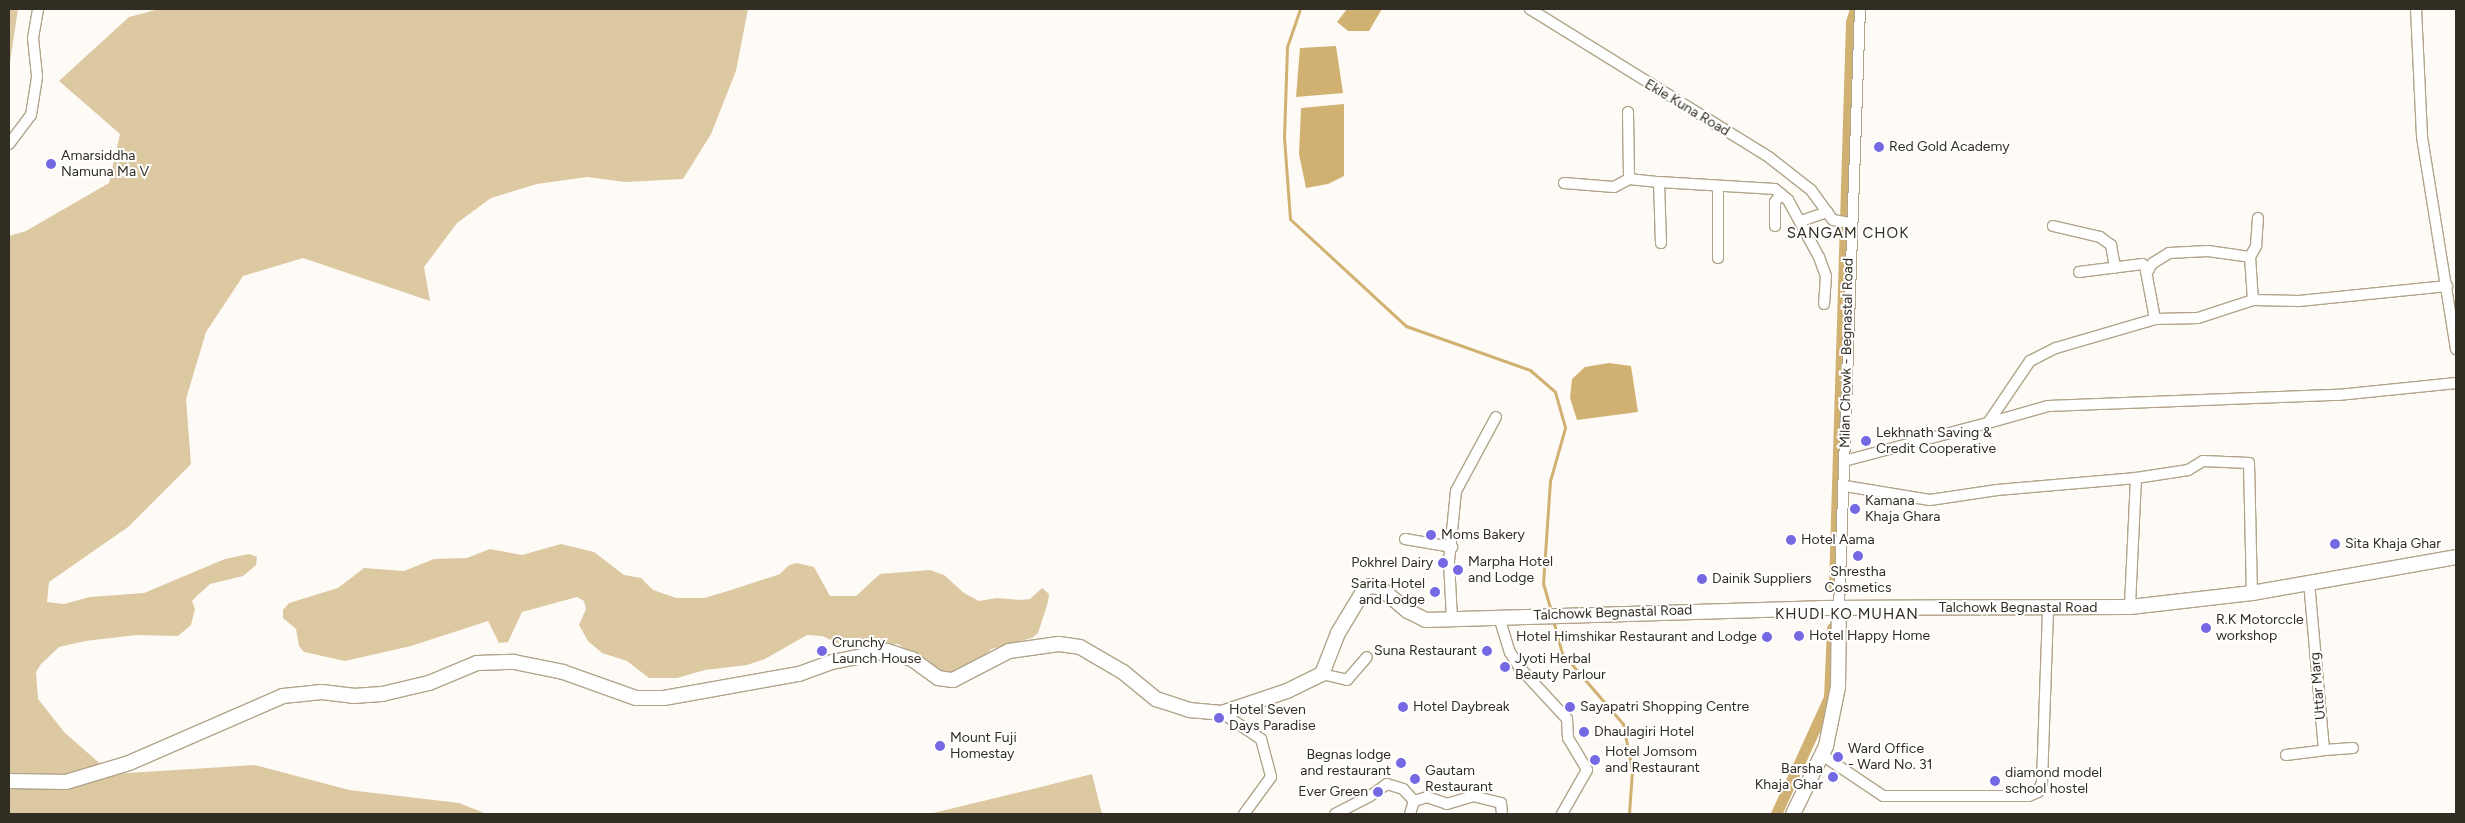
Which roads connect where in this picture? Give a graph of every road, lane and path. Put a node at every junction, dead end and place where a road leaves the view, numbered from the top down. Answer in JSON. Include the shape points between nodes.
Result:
{"nodes":[{"id":1,"x":38,"y":9,"type":"edge"},
{"id":2,"x":1530,"y":9,"type":"edge"},
{"id":3,"x":1860,"y":9,"type":"edge"},
{"id":4,"x":2416,"y":9,"type":"edge"},
{"id":5,"x":1628,"y":112,"type":"dead end"},
{"id":6,"x":9,"y":144,"type":"edge"},
{"id":7,"x":1629,"y":178,"type":"junction"},
{"id":8,"x":1659,"y":182,"type":"junction"},
{"id":9,"x":1564,"y":183,"type":"dead end"},
{"id":10,"x":1718,"y":187,"type":"junction"},
{"id":11,"x":1781,"y":194,"type":"junction"},
{"id":12,"x":1830,"y":216,"type":"junction"},
{"id":13,"x":2258,"y":218,"type":"dead end"},
{"id":14,"x":1801,"y":221,"type":"junction"},
{"id":15,"x":1850,"y":223,"type":"junction"},
{"id":16,"x":1775,"y":226,"type":"dead end"},
{"id":17,"x":2053,"y":226,"type":"dead end"},
{"id":18,"x":1661,"y":243,"type":"dead end"},
{"id":19,"x":2250,"y":257,"type":"junction"},
{"id":20,"x":1718,"y":258,"type":"dead end"},
{"id":21,"x":2115,"y":268,"type":"junction"},
{"id":22,"x":2148,"y":269,"type":"junction"},
{"id":23,"x":2079,"y":272,"type":"dead end"},
{"id":24,"x":2447,"y":286,"type":"junction"},
{"id":25,"x":2253,"y":300,"type":"junction"},
{"id":26,"x":1824,"y":304,"type":"dead end"},
{"id":27,"x":2155,"y":319,"type":"junction"},
{"id":28,"x":2456,"y":333,"type":"edge"},
{"id":29,"x":2456,"y":349,"type":"edge"},
{"id":30,"x":2456,"y":383,"type":"edge"},
{"id":31,"x":1496,"y":416,"type":"dead end"},
{"id":32,"x":1988,"y":423,"type":"junction"},
{"id":33,"x":1844,"y":462,"type":"junction"},
{"id":34,"x":2136,"y":478,"type":"junction"},
{"id":35,"x":1844,"y":486,"type":"junction"},
{"id":36,"x":1405,"y":539,"type":"dead end"},
{"id":37,"x":1452,"y":547,"type":"junction"},
{"id":38,"x":2456,"y":557,"type":"edge"},
{"id":39,"x":2309,"y":583,"type":"junction"},
{"id":40,"x":2252,"y":592,"type":"junction"},
{"id":41,"x":2048,"y":608,"type":"junction"},
{"id":42,"x":2130,"y":608,"type":"junction"},
{"id":43,"x":1839,"y":609,"type":"junction"},
{"id":44,"x":1499,"y":617,"type":"junction"},
{"id":45,"x":1452,"y":619,"type":"junction"},
{"id":46,"x":1367,"y":657,"type":"dead end"},
{"id":47,"x":1322,"y":674,"type":"junction"},
{"id":48,"x":1222,"y":713,"type":"junction"},
{"id":49,"x":2353,"y":748,"type":"dead end"},
{"id":50,"x":2324,"y":750,"type":"junction"},
{"id":51,"x":2286,"y":755,"type":"dead end"},
{"id":52,"x":1822,"y":756,"type":"junction"},
{"id":53,"x":9,"y":781,"type":"edge"},
{"id":54,"x":1414,"y":801,"type":"junction"},
{"id":55,"x":1244,"y":814,"type":"edge"},
{"id":56,"x":1336,"y":814,"type":"edge"},
{"id":57,"x":1410,"y":814,"type":"edge"},
{"id":58,"x":1502,"y":814,"type":"edge"},
{"id":59,"x":1562,"y":814,"type":"edge"},
{"id":60,"x":1792,"y":814,"type":"edge"}],
"edges":[{"from":1,"to":6,"type":"street","via":[[33,38],[37,76],[31,115]]},
{"from":2,"to":12,"type":"street","name":"Ekle Kuna Road","via":[[1770,158],[1811,190]]},
{"from":3,"to":15,"type":"street","name":"Milan Chowk - Begnastal Road"},
{"from":4,"to":24,"type":"street","via":[[2422,137],[2430,202]]},
{"from":5,"to":7,"type":"street"},
{"from":7,"to":8,"type":"street"},
{"from":7,"to":9,"type":"street","via":[[1614,187]]},
{"from":8,"to":10,"type":"street"},
{"from":8,"to":18,"type":"street"},
{"from":10,"to":11,"type":"street","via":[[1766,186]]},
{"from":10,"to":20,"type":"street"},
{"from":11,"to":14,"type":"street"},
{"from":11,"to":16,"type":"street","via":[[1775,202]]},
{"from":12,"to":14,"type":"street"},
{"from":12,"to":15,"type":"street"},
{"from":13,"to":19,"type":"street","via":[[2256,246]]},
{"from":14,"to":26,"type":"street","via":[[1826,276]]},
{"from":15,"to":33,"type":"street","name":"Milan Chowk - Begnastal Road"},
{"from":17,"to":21,"type":"street","via":[[2100,237],[2111,245]]},
{"from":19,"to":22,"type":"street","via":[[2208,251],[2169,253]]},
{"from":19,"to":25,"type":"street"},
{"from":21,"to":22,"type":"street","via":[[2142,264]]},
{"from":21,"to":23,"type":"street"},
{"from":22,"to":27,"type":"street"},
{"from":24,"to":25,"type":"street","via":[[2299,301]]},
{"from":24,"to":28,"type":"street"},
{"from":25,"to":27,"type":"street","via":[[2198,318]]},
{"from":27,"to":32,"type":"street","via":[[2056,348],[2030,360]]},
{"from":28,"to":29,"type":"street"},
{"from":30,"to":32,"type":"street","via":[[2338,395],[2048,406]]},
{"from":31,"to":37,"type":"street","via":[[1456,491]]},
{"from":32,"to":33,"type":"street"},
{"from":33,"to":35,"type":"street","name":"Milan Chowk - Begnastal Road"},
{"from":34,"to":35,"type":"street","via":[[1997,490],[1930,500]]},
{"from":34,"to":40,"type":"street","via":[[2188,470],[2203,461],[2250,462]]},
{"from":34,"to":42,"type":"street"},
{"from":35,"to":43,"type":"street","name":"Milan Chowk - Begnastal Road"},
{"from":36,"to":37,"type":"street"},
{"from":37,"to":45,"type":"street"},
{"from":38,"to":39,"type":"main road","name":"Talchowk Begnastal Road"},
{"from":39,"to":40,"type":"main road","name":"Talchowk Begnastal Road"},
{"from":39,"to":50,"type":"street","name":"Uttar Marg"},
{"from":40,"to":42,"type":"main road","name":"Talchowk Begnastal Road"},
{"from":41,"to":42,"type":"main road","name":"Talchowk Begnastal Road"},
{"from":41,"to":43,"type":"main road","name":"Talchowk Begnastal Road"},
{"from":41,"to":52,"type":"street","via":[[2042,782],[2038,792],[2029,796],[1883,796]]},
{"from":43,"to":44,"type":"main road","name":"Talchowk Begnastal Road"},
{"from":43,"to":52,"type":"main road","via":[[1838,687]]},
{"from":44,"to":45,"type":"main road","name":"Talchowk Begnastal Road"},
{"from":44,"to":59,"type":"street","via":[[1510,652],[1519,667],[1567,719],[1568,738],[1586,770]]},
{"from":45,"to":47,"type":"main road","name":"Talchowk Begnastal Road","via":[[1426,620],[1408,611],[1379,587],[1370,586],[1364,590],[1338,633]]},
{"from":46,"to":47,"type":"street","via":[[1347,680]]},
{"from":47,"to":48,"type":"main road","via":[[1287,691]]},
{"from":48,"to":53,"type":"main road","via":[[1188,710],[1156,699],[1123,672],[1080,646],[1059,644],[1009,652],[953,680],[938,678],[912,659],[887,651],[832,662],[799,674],[664,698],[636,698],[563,672],[514,662],[477,663],[429,683],[382,694],[353,696],[322,692],[283,696],[129,763],[66,782]]},
{"from":48,"to":55,"type":"street","via":[[1261,739],[1271,777]]},
{"from":49,"to":50,"type":"street"},
{"from":50,"to":51,"type":"street"},
{"from":52,"to":60,"type":"main road"},
{"from":54,"to":56,"type":"street","via":[[1403,789],[1387,784]]},
{"from":54,"to":57,"type":"street"},
{"from":54,"to":58,"type":"street","via":[[1427,797],[1447,804],[1473,796],[1501,802]]}]}
